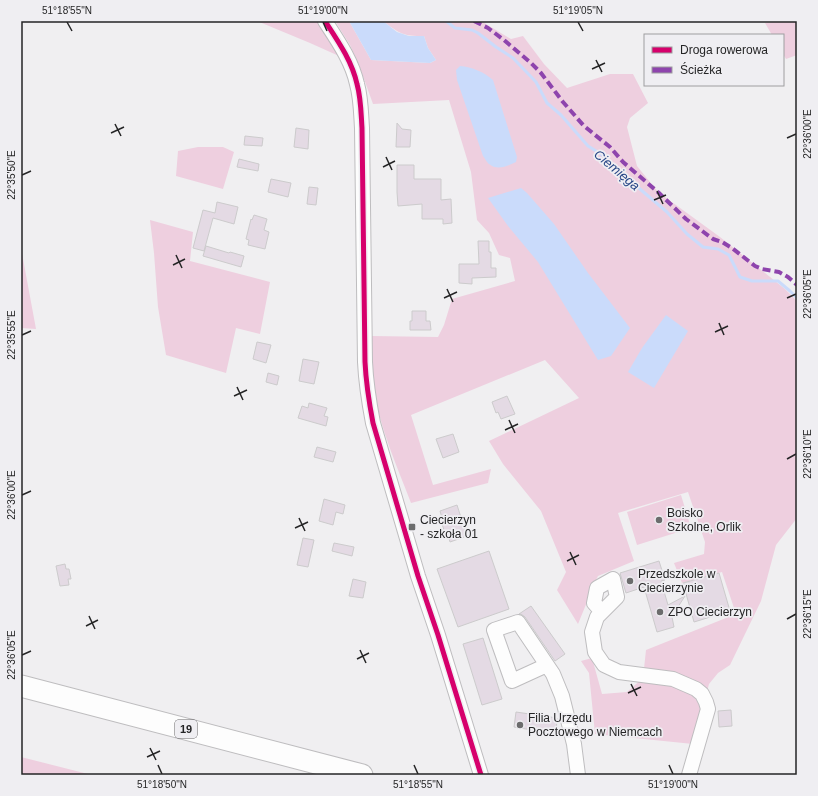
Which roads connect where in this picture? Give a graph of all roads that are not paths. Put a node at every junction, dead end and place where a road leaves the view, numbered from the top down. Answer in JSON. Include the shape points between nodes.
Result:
{"nodes":[{"id":1,"x":325,"y":21,"type":"edge"},
{"id":2,"x":602,"y":612,"type":"dead end"},
{"id":3,"x":547,"y":665,"type":"dead end"},
{"id":4,"x":21,"y":686,"type":"edge"},
{"id":5,"x":362,"y":775,"type":"edge"},
{"id":6,"x":481,"y":775,"type":"edge"},
{"id":7,"x":578,"y":775,"type":"edge"},
{"id":8,"x":689,"y":775,"type":"edge"}],
"edges":[{"from":1,"to":6,"type":"street","via":[[352,68],[360,105],[364,355],[368,400],[418,576]]},
{"from":2,"to":8,"type":"street","via":[[597,617],[592,632],[595,652],[604,665],[619,672],[673,679],[696,688],[702,694],[708,709]]},
{"from":3,"to":7,"type":"street","via":[[562,696],[574,744]]},
{"from":4,"to":5,"type":"highway","number":"19"}]}
